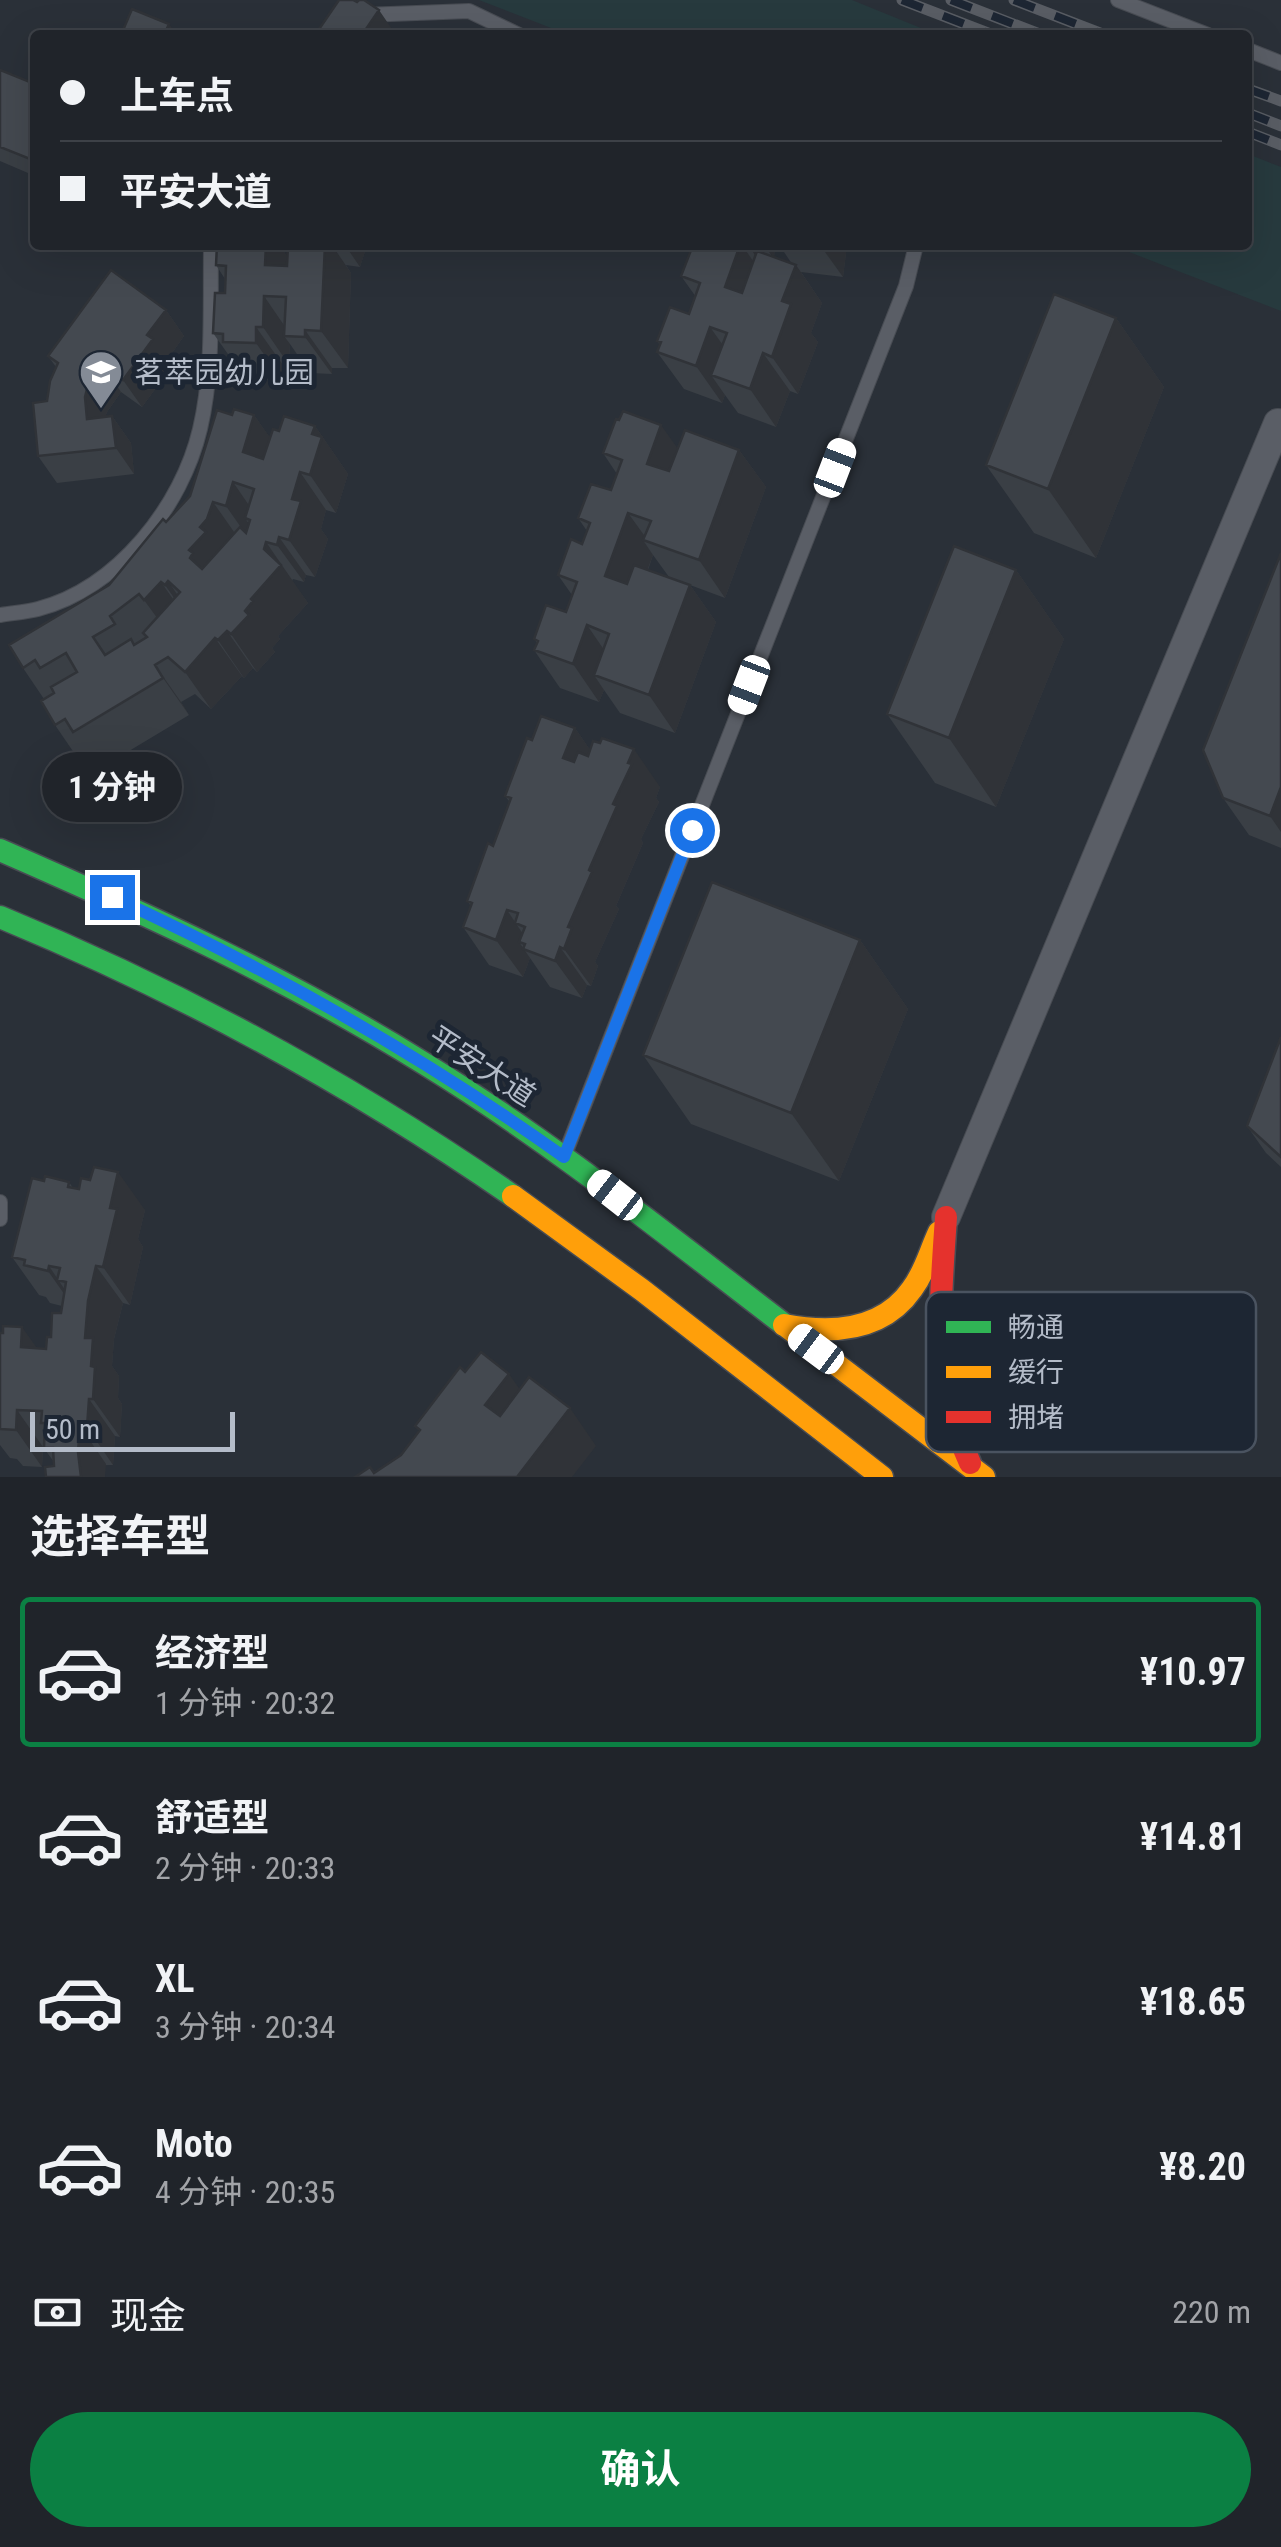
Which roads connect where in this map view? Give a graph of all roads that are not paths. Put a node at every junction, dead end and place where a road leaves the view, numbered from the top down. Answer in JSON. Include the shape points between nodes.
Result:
{"nodes":[{"id":1,"x":1118,"y":0,"type":"edge"},
{"id":2,"x":341,"y":16,"type":"edge"},
{"id":3,"x":508,"y":30,"type":"edge"},
{"id":4,"x":1195,"y":30,"type":"edge"},
{"id":5,"x":1252,"y":52,"type":"edge"},
{"id":6,"x":1281,"y":63,"type":"edge"},
{"id":7,"x":211,"y":250,"type":"edge"},
{"id":8,"x":915,"y":250,"type":"edge"},
{"id":9,"x":1278,"y":423,"type":"dead end"},
{"id":10,"x":0,"y":615,"type":"edge"},
{"id":11,"x":0,"y":850,"type":"edge"},
{"id":12,"x":0,"y":916,"type":"edge"},
{"id":13,"x":564,"y":1157,"type":"junction"},
{"id":14,"x":0,"y":1202,"type":"edge"},
{"id":15,"x":946,"y":1216,"type":"junction"},
{"id":16,"x":0,"y":1219,"type":"edge"},
{"id":17,"x":942,"y":1292,"type":"edge"},
{"id":18,"x":784,"y":1325,"type":"junction"},
{"id":19,"x":926,"y":1433,"type":"edge"},
{"id":20,"x":950,"y":1452,"type":"edge"},
{"id":21,"x":978,"y":1473,"type":"edge"},
{"id":22,"x":882,"y":1477,"type":"edge"}],
"edges":[{"from":1,"to":4,"type":"lane"},
{"from":2,"to":3,"type":"lane","via":[[469,12]]},
{"from":5,"to":6,"type":"lane"},
{"from":7,"to":10,"type":"lane","via":[[206,397],[177,490],[141,541],[94,582],[40,609]]},
{"from":8,"to":13,"type":"lane"},
{"from":9,"to":15,"type":"street"},
{"from":11,"to":13,"type":"main road","name":"平安大道","via":[[258,967],[426,1064]]},
{"from":12,"to":22,"type":"main road","via":[[229,1021],[394,1116],[550,1223]]},
{"from":13,"to":18,"type":"main road","name":"平安大道"},
{"from":14,"to":16,"type":"lane"},
{"from":15,"to":17,"type":"main road"},
{"from":15,"to":18,"type":"main road","via":[[910,1294],[883,1316],[852,1329]]},
{"from":18,"to":19,"type":"main road","name":"平安大道"},
{"from":20,"to":21,"type":"main road","name":"平安大道"}]}
